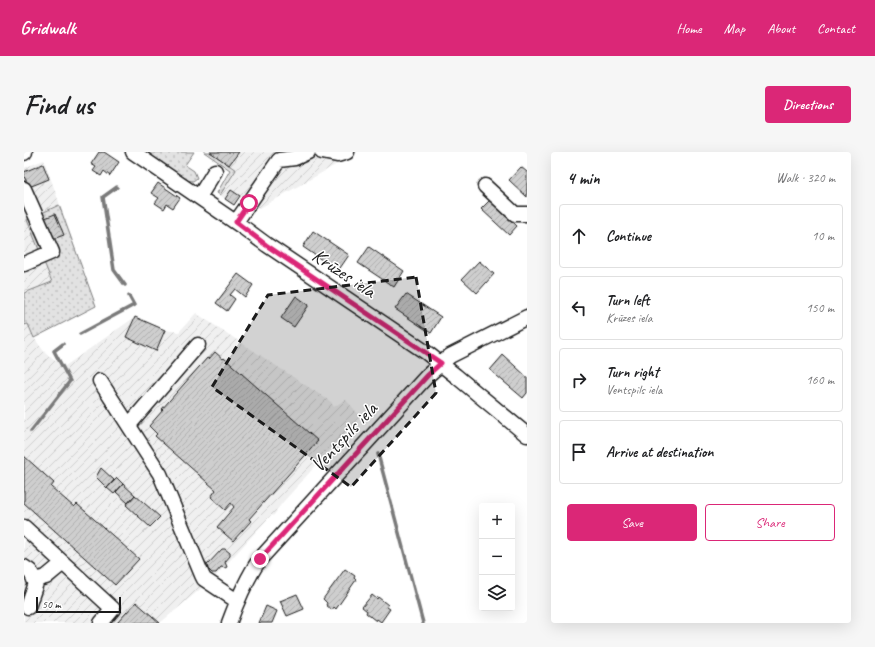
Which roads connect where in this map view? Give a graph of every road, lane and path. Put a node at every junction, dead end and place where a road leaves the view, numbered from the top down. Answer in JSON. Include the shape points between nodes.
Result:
{"nodes":[{"id":1,"x":133,"y":152,"type":"edge"},
{"id":2,"x":308,"y":152,"type":"edge"},
{"id":3,"x":322,"y":152,"type":"edge"},
{"id":4,"x":347,"y":152,"type":"edge"},
{"id":5,"x":276,"y":156,"type":"edge"},
{"id":6,"x":215,"y":171,"type":"dead end"},
{"id":7,"x":486,"y":186,"type":"dead end"},
{"id":8,"x":24,"y":189,"type":"edge"},
{"id":9,"x":199,"y":197,"type":"junction"},
{"id":10,"x":527,"y":214,"type":"edge"},
{"id":11,"x":236,"y":222,"type":"junction"},
{"id":12,"x":24,"y":264,"type":"edge"},
{"id":13,"x":527,"y":317,"type":"edge"},
{"id":14,"x":198,"y":345,"type":"dead end"},
{"id":15,"x":441,"y":363,"type":"junction"},
{"id":16,"x":100,"y":381,"type":"dead end"},
{"id":17,"x":129,"y":425,"type":"junction"},
{"id":18,"x":527,"y":435,"type":"edge"},
{"id":19,"x":24,"y":527,"type":"edge"},
{"id":20,"x":63,"y":562,"type":"junction"},
{"id":21,"x":24,"y":567,"type":"edge"},
{"id":22,"x":34,"y":580,"type":"junction"},
{"id":23,"x":237,"y":601,"type":"junction"},
{"id":24,"x":28,"y":607,"type":"dead end"},
{"id":25,"x":101,"y":623,"type":"edge"},
{"id":26,"x":229,"y":623,"type":"edge"}],
"edges":[{"from":1,"to":9,"type":"street","name":"Krūzes iela"},
{"from":2,"to":5,"type":"street","via":[[295,158]]},
{"from":3,"to":4,"type":"street"},
{"from":5,"to":11,"type":"street"},
{"from":6,"to":9,"type":"street"},
{"from":7,"to":10,"type":"street","via":[[515,214]]},
{"from":8,"to":12,"type":"street","via":[[52,252]]},
{"from":9,"to":11,"type":"street","name":"Krūzes iela"},
{"from":11,"to":15,"type":"street","name":"Krūzes iela"},
{"from":13,"to":15,"type":"street","name":"Ventspils iela"},
{"from":14,"to":17,"type":"street"},
{"from":15,"to":18,"type":"street","name":"Krūzes iela"},
{"from":15,"to":23,"type":"street","name":"Ventspils iela","via":[[260,559]]},
{"from":16,"to":17,"type":"street"},
{"from":17,"to":23,"type":"street","via":[[160,474],[202,576]]},
{"from":19,"to":20,"type":"street"},
{"from":20,"to":22,"type":"street","via":[[46,577]]},
{"from":20,"to":25,"type":"street","via":[[113,609]]},
{"from":21,"to":22,"type":"street","via":[[30,571]]},
{"from":22,"to":24,"type":"street","via":[[36,583]]},
{"from":23,"to":26,"type":"street","name":"Ventspils iela"}]}
